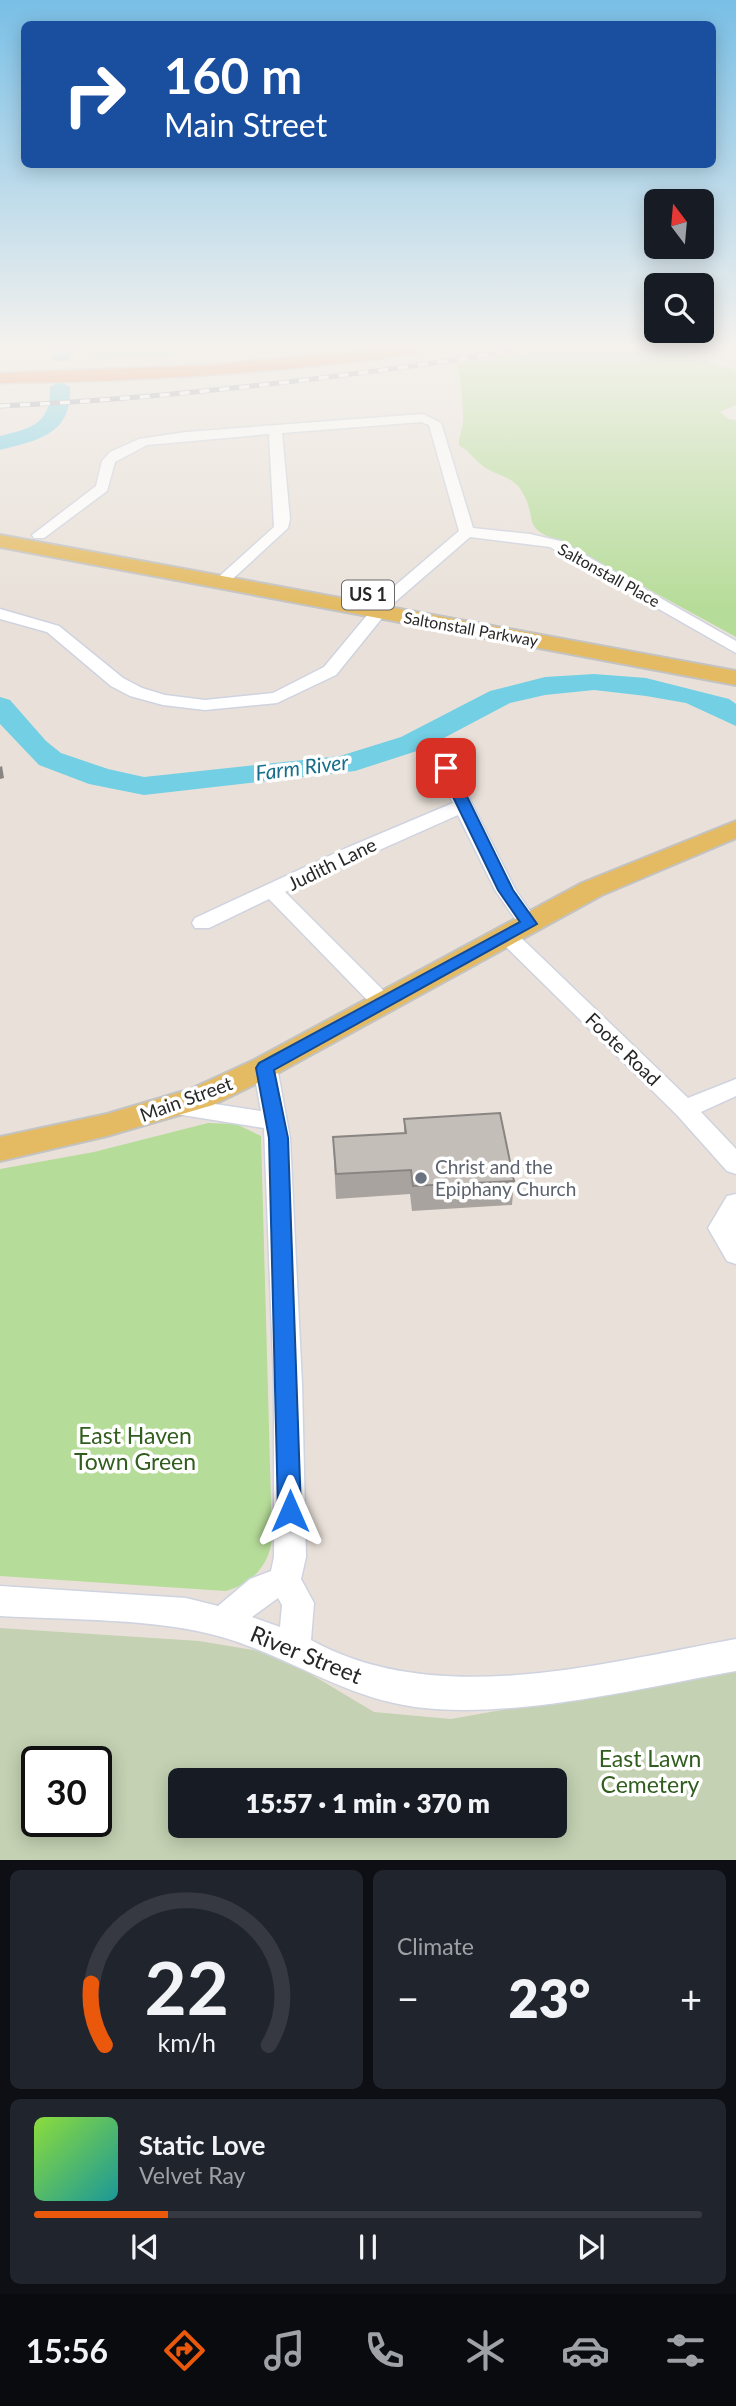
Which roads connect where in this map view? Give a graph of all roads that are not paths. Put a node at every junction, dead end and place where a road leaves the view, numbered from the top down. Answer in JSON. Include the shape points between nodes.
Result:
{"nodes":[{"id":1,"x":203,"y":435,"type":"edge"},
{"id":2,"x":276,"y":435,"type":"edge"},
{"id":3,"x":439,"y":435,"type":"edge"},
{"id":4,"x":0,"y":528,"type":"edge"},
{"id":5,"x":467,"y":532,"type":"junction"},
{"id":6,"x":0,"y":541,"type":"edge"},
{"id":7,"x":32,"y":541,"type":"junction"},
{"id":8,"x":0,"y":566,"type":"edge"},
{"id":9,"x":228,"y":575,"type":"junction"},
{"id":10,"x":384,"y":606,"type":"junction"},
{"id":11,"x":0,"y":614,"type":"edge"},
{"id":12,"x":736,"y":648,"type":"edge"},
{"id":13,"x":736,"y":662,"type":"edge"},
{"id":14,"x":736,"y":678,"type":"edge"},
{"id":15,"x":434,"y":746,"type":"dead end"},
{"id":16,"x":462,"y":806,"type":"junction"},
{"id":17,"x":736,"y":829,"type":"edge"},
{"id":18,"x":274,"y":892,"type":"junction"},
{"id":19,"x":202,"y":923,"type":"dead end"},
{"id":20,"x":518,"y":930,"type":"junction"},
{"id":21,"x":384,"y":1003,"type":"junction"},
{"id":22,"x":265,"y":1068,"type":"junction"},
{"id":23,"x":736,"y":1087,"type":"edge"},
{"id":24,"x":176,"y":1106,"type":"junction"},
{"id":25,"x":685,"y":1109,"type":"junction"},
{"id":26,"x":275,"y":1121,"type":"junction"},
{"id":27,"x":0,"y":1149,"type":"edge"},
{"id":28,"x":736,"y":1165,"type":"edge"},
{"id":29,"x":736,"y":1203,"type":"edge"},
{"id":30,"x":736,"y":1254,"type":"edge"},
{"id":31,"x":285,"y":1581,"type":"junction"},
{"id":32,"x":0,"y":1601,"type":"edge"},
{"id":33,"x":223,"y":1622,"type":"junction"},
{"id":34,"x":294,"y":1648,"type":"junction"},
{"id":35,"x":736,"y":1655,"type":"edge"}],
"edges":[{"from":1,"to":7,"type":"street","via":[[128,447],[109,461],[102,488]]},
{"from":2,"to":9,"type":"street","via":[[281,528]]},
{"from":3,"to":5,"type":"street"},
{"from":4,"to":7,"type":"main road","name":"Saltonstall Parkway","number":"US 1"},
{"from":5,"to":10,"type":"street"},
{"from":5,"to":12,"type":"street","name":"Saltonstall Place","via":[[555,544]]},
{"from":6,"to":7,"type":"main road","name":"Saltonstall Parkway","number":"US 1"},
{"from":7,"to":8,"type":"main road"},
{"from":7,"to":9,"type":"main road","name":"Saltonstall Parkway","number":"US 1"},
{"from":9,"to":10,"type":"main road","name":"Saltonstall Parkway","number":"US 1"},
{"from":10,"to":11,"type":"street","via":[[330,671],[304,687],[277,698],[205,705],[136,692],[117,682],[53,629]]},
{"from":10,"to":13,"type":"main road","name":"Saltonstall Parkway","number":"US 1"},
{"from":10,"to":14,"type":"main road","name":"Saltonstall Parkway","number":"US 1"},
{"from":15,"to":16,"type":"street","name":"Foote Road"},
{"from":16,"to":18,"type":"street","name":"Judith Lane"},
{"from":16,"to":20,"type":"street","name":"Foote Road","via":[[506,890]]},
{"from":17,"to":20,"type":"main road","name":"Main Street","via":[[637,868]]},
{"from":18,"to":19,"type":"street","name":"Judith Lane"},
{"from":18,"to":21,"type":"street"},
{"from":20,"to":21,"type":"main road","name":"Main Street"},
{"from":20,"to":25,"type":"street","name":"Foote Road"},
{"from":21,"to":22,"type":"main road","name":"Main Street"},
{"from":22,"to":24,"type":"main road","name":"Main Street"},
{"from":22,"to":26,"type":"street"},
{"from":23,"to":25,"type":"street"},
{"from":24,"to":26,"type":"street"},
{"from":24,"to":27,"type":"main road","name":"Main Street"},
{"from":25,"to":28,"type":"street","name":"Foote Road"},
{"from":26,"to":31,"type":"street","via":[[290,1452],[290,1557]]},
{"from":29,"to":30,"type":"street","via":[[721,1228]]},
{"from":31,"to":33,"type":"street","via":[[261,1589]]},
{"from":31,"to":34,"type":"street","via":[[298,1603]]},
{"from":32,"to":33,"type":"street","name":"River Street","via":[[186,1613]]},
{"from":33,"to":34,"type":"street","name":"River Street"},
{"from":34,"to":35,"type":"street","name":"River Street","via":[[358,1679],[416,1691],[471,1693],[566,1685]]}]}
